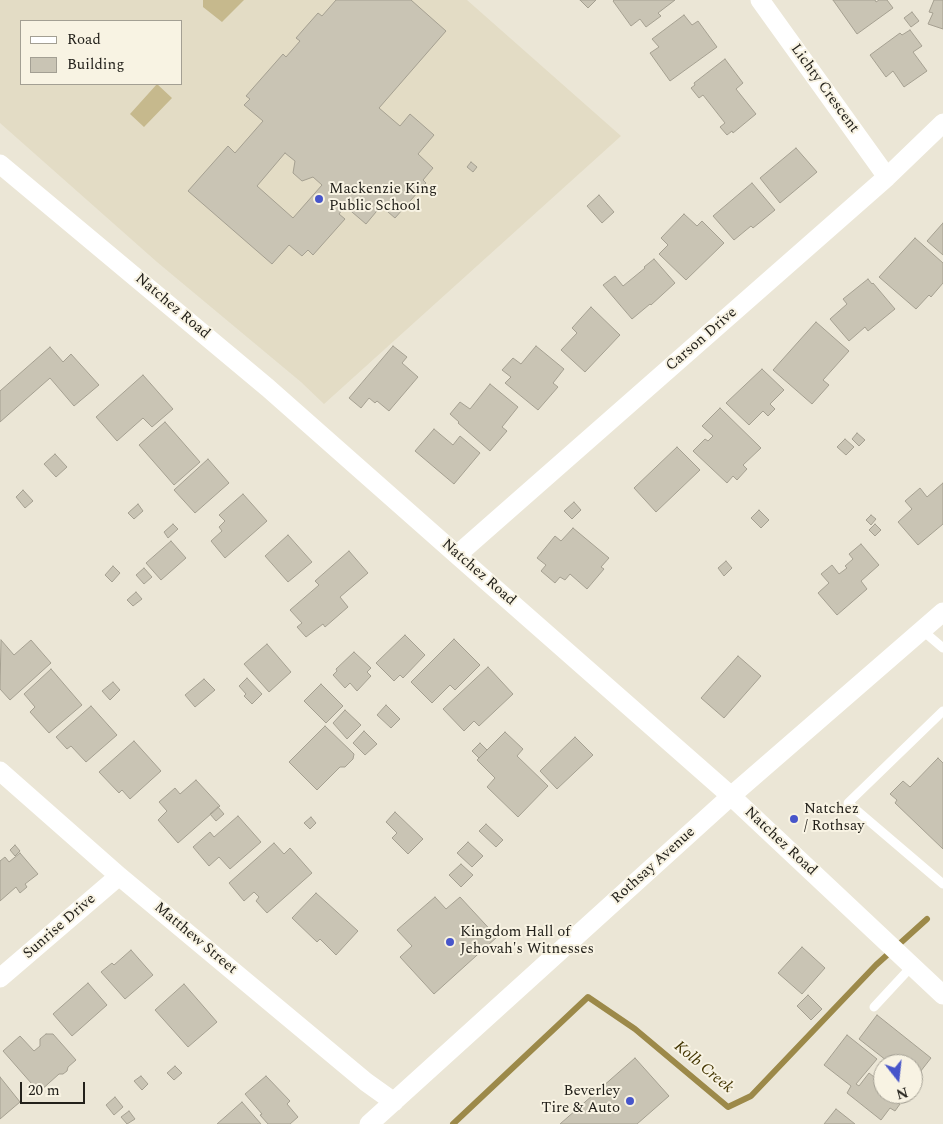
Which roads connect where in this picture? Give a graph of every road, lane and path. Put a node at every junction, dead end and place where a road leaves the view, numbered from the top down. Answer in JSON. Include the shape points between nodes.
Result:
{"nodes":[{"id":1,"x":760,"y":0,"type":"edge"},
{"id":2,"x":943,"y":123,"type":"edge"},
{"id":3,"x":0,"y":164,"type":"edge"},
{"id":4,"x":887,"y":177,"type":"junction"},
{"id":5,"x":457,"y":554,"type":"junction"},
{"id":6,"x":943,"y":612,"type":"edge"},
{"id":7,"x":922,"y":630,"type":"junction"},
{"id":8,"x":943,"y":648,"type":"edge"},
{"id":9,"x":943,"y":711,"type":"edge"},
{"id":10,"x":0,"y":771,"type":"edge"},
{"id":11,"x":731,"y":796,"type":"junction"},
{"id":12,"x":119,"y":876,"type":"junction"},
{"id":13,"x":943,"y":884,"type":"edge"},
{"id":14,"x":907,"y":961,"type":"junction"},
{"id":15,"x":0,"y":978,"type":"edge"},
{"id":16,"x":943,"y":995,"type":"edge"},
{"id":17,"x":874,"y":1007,"type":"dead end"},
{"id":18,"x":394,"y":1102,"type":"junction"},
{"id":19,"x":369,"y":1124,"type":"edge"}],
"edges":[{"from":1,"to":4,"type":"street","name":"Lichty Crescent"},
{"from":2,"to":4,"type":"street","name":"Carson Drive"},
{"from":3,"to":5,"type":"street","name":"Natchez Road","via":[[268,388]]},
{"from":4,"to":5,"type":"street","name":"Carson Drive"},
{"from":5,"to":11,"type":"street","name":"Natchez Road"},
{"from":6,"to":7,"type":"street","name":"Rothsay Avenue"},
{"from":7,"to":8,"type":"lane"},
{"from":7,"to":11,"type":"street","name":"Rothsay Avenue"},
{"from":9,"to":13,"type":"lane","via":[[848,803]]},
{"from":10,"to":12,"type":"street","name":"Matthew Street"},
{"from":11,"to":14,"type":"street","name":"Natchez Road"},
{"from":11,"to":18,"type":"street","name":"Rothsay Avenue"},
{"from":12,"to":15,"type":"street","name":"Sunrise Drive"},
{"from":12,"to":18,"type":"street","name":"Matthew Street"},
{"from":14,"to":16,"type":"street","name":"Natchez Road"},
{"from":14,"to":17,"type":"lane"},
{"from":18,"to":19,"type":"street","name":"Rothsay Avenue"}]}
